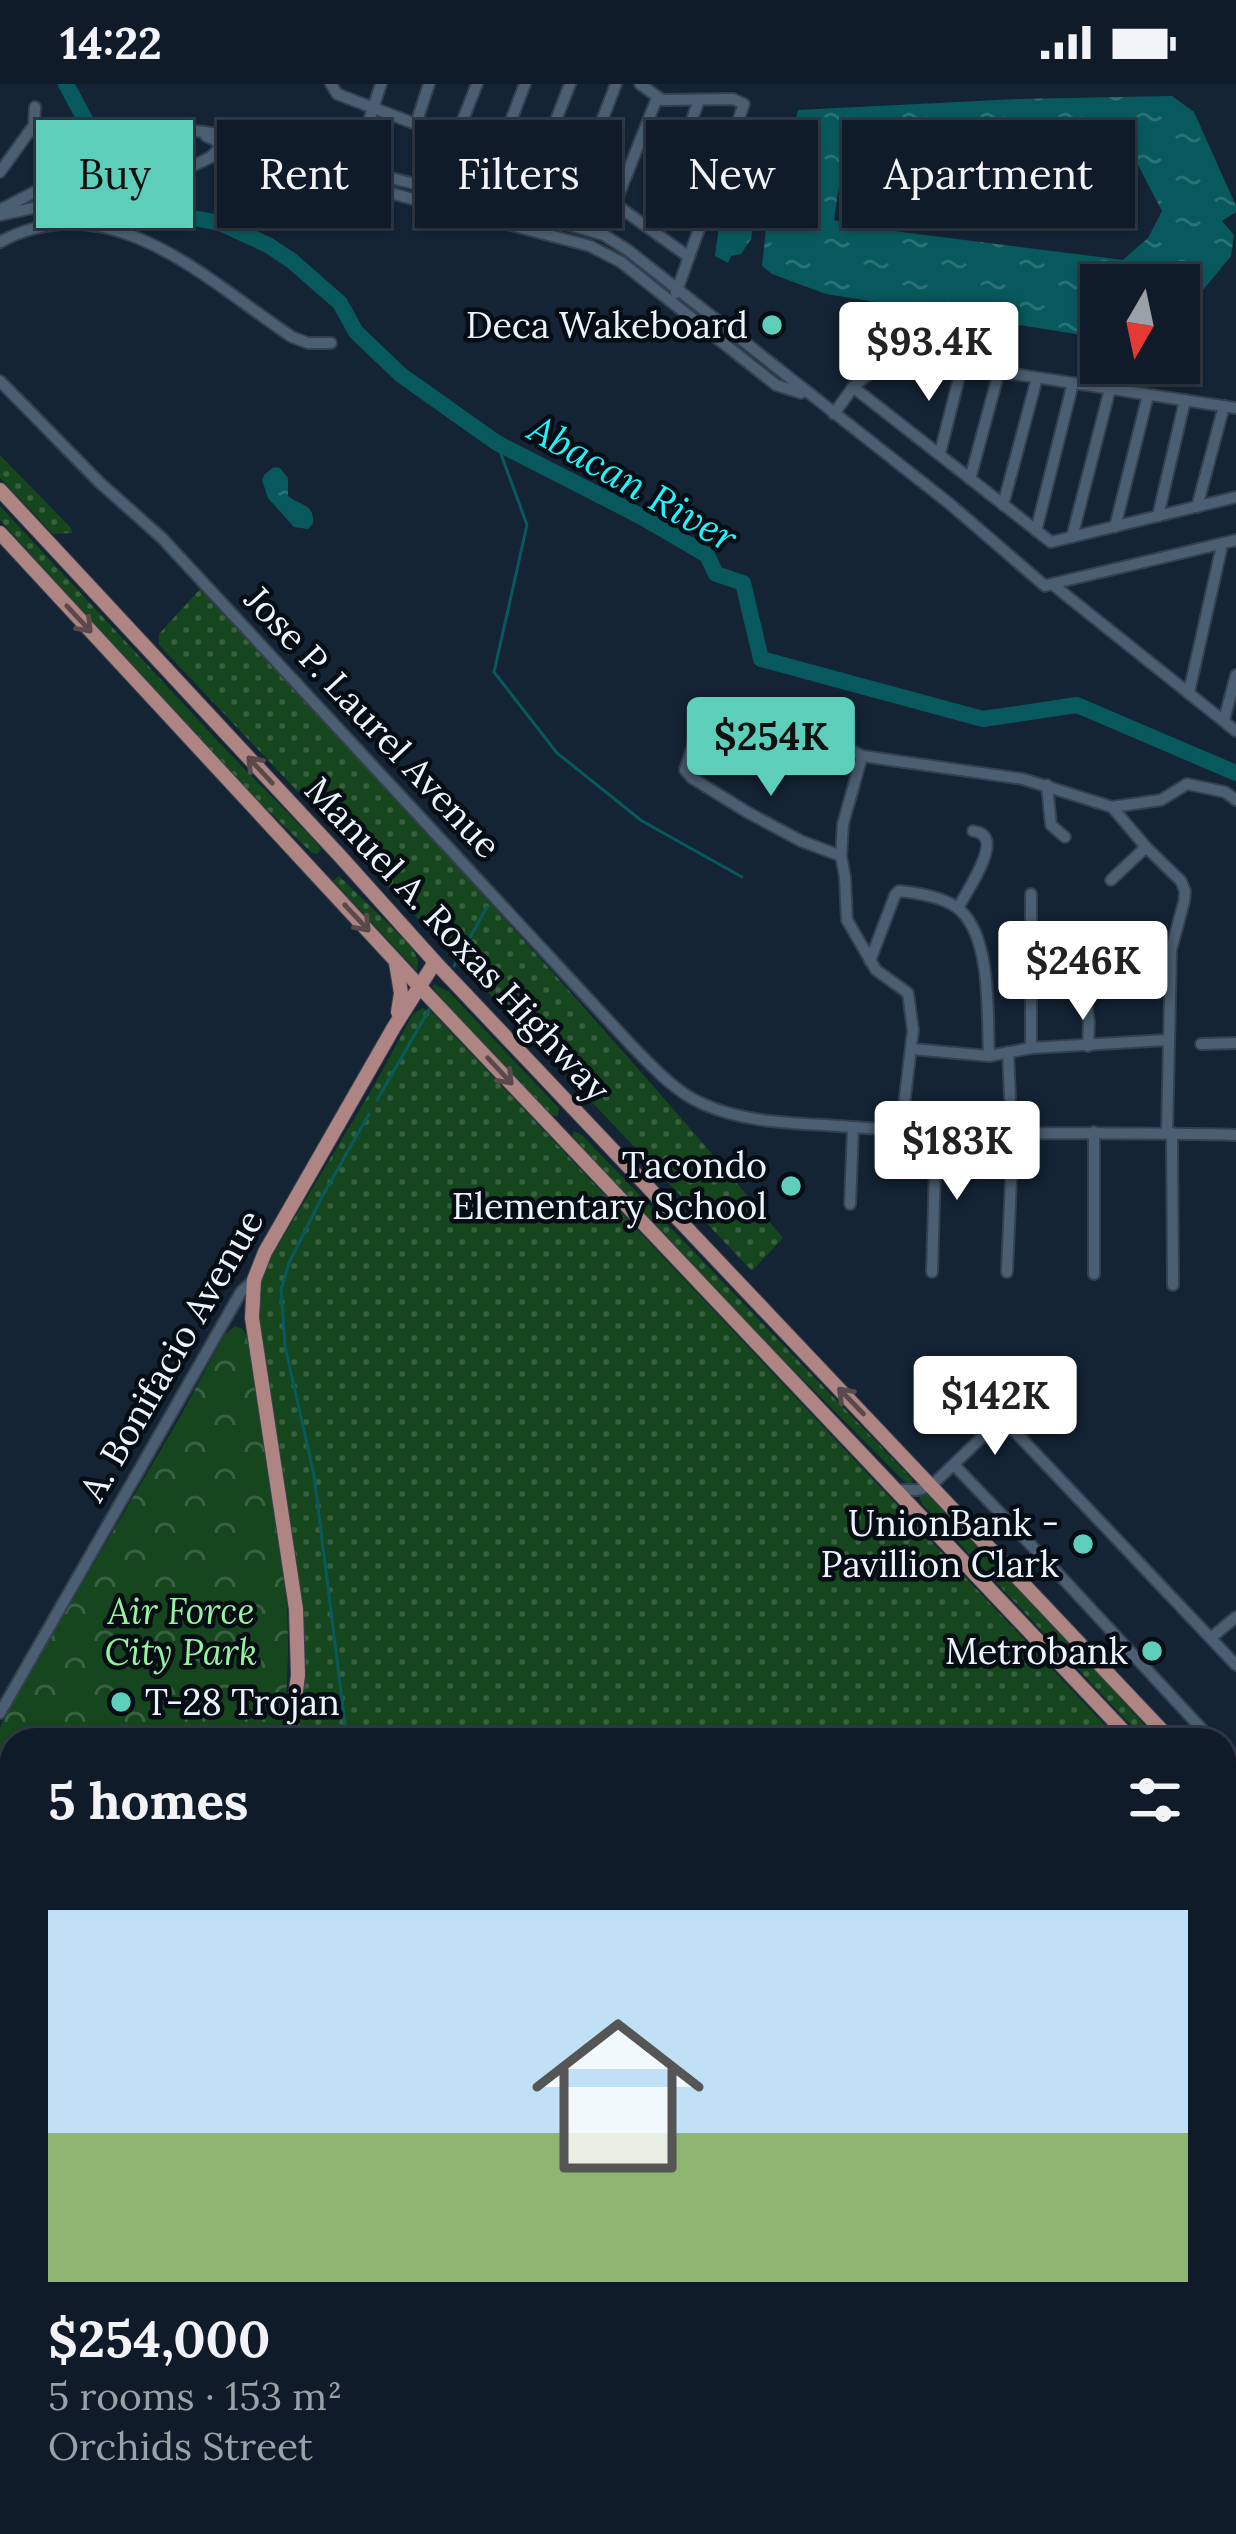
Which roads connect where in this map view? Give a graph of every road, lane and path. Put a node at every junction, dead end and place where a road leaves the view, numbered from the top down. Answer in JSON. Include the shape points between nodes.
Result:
{"nodes":[{"id":1,"x":331,"y":84,"type":"edge"},
{"id":2,"x":382,"y":84,"type":"edge"},
{"id":3,"x":429,"y":84,"type":"edge"},
{"id":4,"x":477,"y":84,"type":"edge"},
{"id":5,"x":525,"y":84,"type":"edge"},
{"id":6,"x":570,"y":84,"type":"edge"},
{"id":7,"x":616,"y":84,"type":"edge"},
{"id":8,"x":640,"y":84,"type":"edge"},
{"id":9,"x":348,"y":90,"type":"edge"},
{"id":10,"x":656,"y":98,"type":"junction"},
{"id":11,"x":699,"y":100,"type":"junction"},
{"id":12,"x":34,"y":107,"type":"dead end"},
{"id":13,"x":373,"y":108,"type":"junction"},
{"id":14,"x":369,"y":120,"type":"edge"},
{"id":15,"x":417,"y":120,"type":"edge"},
{"id":16,"x":463,"y":120,"type":"edge"},
{"id":17,"x":511,"y":120,"type":"edge"},
{"id":18,"x":556,"y":120,"type":"edge"},
{"id":19,"x":602,"y":120,"type":"edge"},
{"id":20,"x":415,"y":124,"type":"edge"},
{"id":21,"x":217,"y":138,"type":"edge"},
{"id":22,"x":217,"y":150,"type":"edge"},
{"id":23,"x":193,"y":167,"type":"edge"},
{"id":24,"x":0,"y":172,"type":"edge"},
{"id":25,"x":391,"y":184,"type":"edge"},
{"id":26,"x":391,"y":186,"type":"edge"},
{"id":27,"x":622,"y":186,"type":"edge"},
{"id":28,"x":36,"y":207,"type":"edge"},
{"id":29,"x":1,"y":208,"type":"edge"},
{"id":30,"x":622,"y":209,"type":"edge"},
{"id":31,"x":36,"y":228,"type":"edge"},
{"id":32,"x":113,"y":228,"type":"edge"},
{"id":33,"x":652,"y":230,"type":"junction"},
{"id":34,"x":0,"y":242,"type":"edge"},
{"id":35,"x":688,"y":257,"type":"junction"},
{"id":36,"x":677,"y":289,"type":"junction"},
{"id":37,"x":673,"y":302,"type":"junction"},
{"id":38,"x":331,"y":343,"type":"dead end"},
{"id":39,"x":962,"y":366,"type":"junction"},
{"id":40,"x":999,"y":372,"type":"junction"},
{"id":41,"x":1037,"y":377,"type":"junction"},
{"id":42,"x":0,"y":381,"type":"edge"},
{"id":43,"x":1073,"y":383,"type":"junction"},
{"id":44,"x":853,"y":387,"type":"junction"},
{"id":45,"x":1110,"y":389,"type":"junction"},
{"id":46,"x":1148,"y":395,"type":"junction"},
{"id":47,"x":810,"y":396,"type":"junction"},
{"id":48,"x":1185,"y":400,"type":"junction"},
{"id":49,"x":1230,"y":407,"type":"edge"},
{"id":50,"x":834,"y":414,"type":"junction"},
{"id":51,"x":940,"y":453,"type":"junction"},
{"id":52,"x":970,"y":479,"type":"junction"},
{"id":53,"x":0,"y":490,"type":"edge"},
{"id":54,"x":1236,"y":497,"type":"edge"},
{"id":55,"x":1003,"y":505,"type":"junction"},
{"id":56,"x":1196,"y":507,"type":"junction"},
{"id":57,"x":1158,"y":516,"type":"junction"},
{"id":58,"x":1115,"y":526,"type":"junction"},
{"id":59,"x":1036,"y":531,"type":"junction"},
{"id":60,"x":0,"y":533,"type":"edge"},
{"id":61,"x":1072,"y":537,"type":"junction"},
{"id":62,"x":1236,"y":543,"type":"edge"},
{"id":63,"x":1220,"y":550,"type":"junction"},
{"id":64,"x":1051,"y":586,"type":"junction"},
{"id":65,"x":1236,"y":675,"type":"edge"},
{"id":66,"x":1189,"y":692,"type":"junction"},
{"id":67,"x":1224,"y":720,"type":"junction"},
{"id":68,"x":1236,"y":731,"type":"edge"},
{"id":69,"x":695,"y":740,"type":"dead end"},
{"id":70,"x":836,"y":742,"type":"dead end"},
{"id":71,"x":862,"y":756,"type":"junction"},
{"id":72,"x":1047,"y":785,"type":"junction"},
{"id":73,"x":1236,"y":800,"type":"edge"},
{"id":74,"x":1112,"y":807,"type":"junction"},
{"id":75,"x":974,"y":831,"type":"dead end"},
{"id":76,"x":1065,"y":837,"type":"dead end"},
{"id":77,"x":1146,"y":847,"type":"junction"},
{"id":78,"x":340,"y":856,"type":"junction"},
{"id":79,"x":841,"y":856,"type":"junction"},
{"id":80,"x":318,"y":877,"type":"junction"},
{"id":81,"x":1111,"y":880,"type":"dead end"},
{"id":82,"x":1031,"y":894,"type":"dead end"},
{"id":83,"x":958,"y":908,"type":"junction"},
{"id":84,"x":395,"y":958,"type":"junction"},
{"id":85,"x":870,"y":961,"type":"junction"},
{"id":86,"x":435,"y":962,"type":"junction"},
{"id":87,"x":1033,"y":965,"type":"junction"},
{"id":88,"x":419,"y":986,"type":"junction"},
{"id":89,"x":394,"y":1027,"type":"junction"},
{"id":90,"x":1167,"y":1040,"type":"junction"},
{"id":91,"x":1236,"y":1043,"type":"edge"},
{"id":92,"x":1201,"y":1044,"type":"dead end"},
{"id":93,"x":1088,"y":1046,"type":"junction"},
{"id":94,"x":912,"y":1048,"type":"junction"},
{"id":95,"x":1031,"y":1048,"type":"junction"},
{"id":96,"x":1008,"y":1052,"type":"junction"},
{"id":97,"x":989,"y":1056,"type":"junction"},
{"id":98,"x":1010,"y":1098,"type":"dead end"},
{"id":99,"x":580,"y":1116,"type":"junction"},
{"id":100,"x":853,"y":1128,"type":"junction"},
{"id":101,"x":901,"y":1131,"type":"junction"},
{"id":102,"x":1094,"y":1132,"type":"junction"},
{"id":103,"x":936,"y":1133,"type":"junction"},
{"id":104,"x":1012,"y":1133,"type":"junction"},
{"id":105,"x":1169,"y":1133,"type":"junction"},
{"id":106,"x":1236,"y":1135,"type":"edge"},
{"id":107,"x":560,"y":1136,"type":"junction"},
{"id":108,"x":850,"y":1204,"type":"dead end"},
{"id":109,"x":932,"y":1272,"type":"dead end"},
{"id":110,"x":1007,"y":1272,"type":"dead end"},
{"id":111,"x":1094,"y":1274,"type":"dead end"},
{"id":112,"x":254,"y":1280,"type":"junction"},
{"id":113,"x":1173,"y":1286,"type":"dead end"},
{"id":114,"x":954,"y":1466,"type":"junction"},
{"id":115,"x":931,"y":1486,"type":"junction"},
{"id":116,"x":895,"y":1490,"type":"junction"},
{"id":117,"x":1236,"y":1617,"type":"edge"},
{"id":118,"x":1212,"y":1637,"type":"junction"},
{"id":119,"x":1236,"y":1665,"type":"edge"},
{"id":120,"x":0,"y":1713,"type":"edge"},
{"id":121,"x":291,"y":1728,"type":"edge"},
{"id":122,"x":1121,"y":1728,"type":"edge"},
{"id":123,"x":1160,"y":1728,"type":"edge"},
{"id":124,"x":1201,"y":1728,"type":"edge"}],
"edges":[{"from":1,"to":9,"type":"street","via":[[334,92]]},
{"from":2,"to":13,"type":"street"},
{"from":3,"to":15,"type":"street"},
{"from":4,"to":16,"type":"street"},
{"from":5,"to":17,"type":"street"},
{"from":6,"to":18,"type":"street"},
{"from":7,"to":19,"type":"street"},
{"from":8,"to":10,"type":"street"},
{"from":9,"to":13,"type":"street"},
{"from":10,"to":11,"type":"street"},
{"from":10,"to":27,"type":"street"},
{"from":11,"to":33,"type":"street"},
{"from":11,"to":35,"type":"street","via":[[738,99],[745,107]]},
{"from":12,"to":24,"type":"street","via":[[34,125]]},
{"from":13,"to":14,"type":"street"},
{"from":13,"to":20,"type":"street"},
{"from":21,"to":29,"type":"street","via":[[156,130]]},
{"from":22,"to":23,"type":"street"},
{"from":25,"to":36,"type":"street","via":[[604,235]]},
{"from":26,"to":37,"type":"street","via":[[590,245]]},
{"from":28,"to":29,"type":"street"},
{"from":30,"to":33,"type":"street"},
{"from":31,"to":34,"type":"street"},
{"from":32,"to":38,"type":"street","via":[[160,248],[300,341]]},
{"from":33,"to":35,"type":"street"},
{"from":35,"to":36,"type":"street"},
{"from":36,"to":37,"type":"street"},
{"from":36,"to":47,"type":"street"},
{"from":37,"to":47,"type":"street","via":[[776,385]]},
{"from":39,"to":40,"type":"street"},
{"from":39,"to":44,"type":"street","via":[[876,368]]},
{"from":39,"to":51,"type":"street"},
{"from":40,"to":41,"type":"street"},
{"from":40,"to":52,"type":"street"},
{"from":41,"to":43,"type":"street"},
{"from":41,"to":55,"type":"street"},
{"from":42,"to":100,"type":"street","name":"Jose P. Laurel Avenue","via":[[162,538],[672,1085],[740,1116]]},
{"from":43,"to":45,"type":"street"},
{"from":43,"to":59,"type":"street"},
{"from":44,"to":50,"type":"street"},
{"from":44,"to":51,"type":"street"},
{"from":45,"to":46,"type":"street"},
{"from":45,"to":61,"type":"street"},
{"from":46,"to":48,"type":"street"},
{"from":46,"to":58,"type":"street"},
{"from":47,"to":50,"type":"street"},
{"from":48,"to":49,"type":"street"},
{"from":48,"to":57,"type":"street"},
{"from":49,"to":56,"type":"street"},
{"from":50,"to":64,"type":"street"},
{"from":51,"to":52,"type":"street"},
{"from":52,"to":55,"type":"street"},
{"from":78,"to":53,"type":"main road","name":"Manuel A. Roxas Highway","one_way":true},
{"from":54,"to":56,"type":"street"},
{"from":55,"to":59,"type":"street"},
{"from":56,"to":57,"type":"street"},
{"from":57,"to":58,"type":"street"},
{"from":58,"to":61,"type":"street"},
{"from":59,"to":61,"type":"street","via":[[1051,542]]},
{"from":60,"to":80,"type":"main road","name":"Manuel A. Roxas Highway","one_way":true},
{"from":62,"to":63,"type":"street"},
{"from":62,"to":64,"type":"street"},
{"from":63,"to":64,"type":"street"},
{"from":63,"to":66,"type":"street"},
{"from":64,"to":66,"type":"street"},
{"from":65,"to":67,"type":"street"},
{"from":66,"to":67,"type":"street"},
{"from":67,"to":68,"type":"street"},
{"from":69,"to":79,"type":"street","via":[[685,770],[692,778]]},
{"from":70,"to":71,"type":"street"},
{"from":71,"to":72,"type":"street"},
{"from":71,"to":79,"type":"street"},
{"from":72,"to":74,"type":"street"},
{"from":72,"to":76,"type":"street","via":[[1051,825]]},
{"from":73,"to":74,"type":"street","via":[[1187,784],[1161,800]]},
{"from":74,"to":77,"type":"street"},
{"from":75,"to":83,"type":"street","via":[[988,848]]},
{"from":77,"to":81,"type":"street"},
{"from":77,"to":90,"type":"street","via":[[1185,891],[1171,950]]},
{"from":78,"to":80,"type":"main road"},
{"from":78,"to":86,"type":"main road","name":"Manuel A. Roxas Highway"},
{"from":79,"to":85,"type":"street","via":[[847,920]]},
{"from":80,"to":84,"type":"main road","name":"Manuel A. Roxas Highway","one_way":true},
{"from":82,"to":87,"type":"street"},
{"from":83,"to":85,"type":"street","via":[[899,891]]},
{"from":83,"to":97,"type":"street","via":[[980,943]]},
{"from":84,"to":88,"type":"main road","name":"Manuel A. Roxas Highway"},
{"from":84,"to":89,"type":"main road","name":"A. Bonifacio Avenue","via":[[401,993]]},
{"from":85,"to":94,"type":"street","via":[[908,992]]},
{"from":86,"to":88,"type":"main road","name":"A. Bonifacio Avenue"},
{"from":86,"to":99,"type":"main road","name":"Manuel A. Roxas Highway"},
{"from":87,"to":93,"type":"street","via":[[1077,967]]},
{"from":87,"to":95,"type":"street"},
{"from":88,"to":89,"type":"main road","name":"A. Bonifacio Avenue"},
{"from":88,"to":107,"type":"main road","name":"Manuel A. Roxas Highway","one_way":true},
{"from":89,"to":112,"type":"main road","name":"A. Bonifacio Avenue"},
{"from":90,"to":93,"type":"street"},
{"from":90,"to":105,"type":"street"},
{"from":91,"to":92,"type":"street"},
{"from":93,"to":95,"type":"street"},
{"from":94,"to":97,"type":"street"},
{"from":94,"to":101,"type":"street"},
{"from":95,"to":96,"type":"street"},
{"from":96,"to":97,"type":"street"},
{"from":96,"to":98,"type":"street"},
{"from":99,"to":107,"type":"main road"},
{"from":115,"to":99,"type":"main road","name":"Manuel A. Roxas Highway","one_way":true},
{"from":100,"to":101,"type":"street"},
{"from":100,"to":108,"type":"street"},
{"from":101,"to":103,"type":"street"},
{"from":102,"to":104,"type":"street"},
{"from":102,"to":105,"type":"street"},
{"from":102,"to":111,"type":"street"},
{"from":103,"to":104,"type":"street"},
{"from":103,"to":109,"type":"street"},
{"from":104,"to":110,"type":"street"},
{"from":105,"to":106,"type":"street"},
{"from":105,"to":113,"type":"street"},
{"from":107,"to":116,"type":"main road","name":"Manuel A. Roxas Highway"},
{"from":112,"to":120,"type":"street","name":"A. Bonifacio Avenue"},
{"from":112,"to":121,"type":"main road","via":[[254,1341],[298,1631]]},
{"from":114,"to":115,"type":"street"},
{"from":114,"to":118,"type":"street","via":[[1002,1418]]},
{"from":114,"to":124,"type":"street"},
{"from":115,"to":116,"type":"street"},
{"from":115,"to":123,"type":"main road","name":"Manuel A. Roxas Highway"},
{"from":116,"to":122,"type":"main road","name":"Manuel A. Roxas Highway"},
{"from":117,"to":118,"type":"street"},
{"from":118,"to":119,"type":"street"}]}
